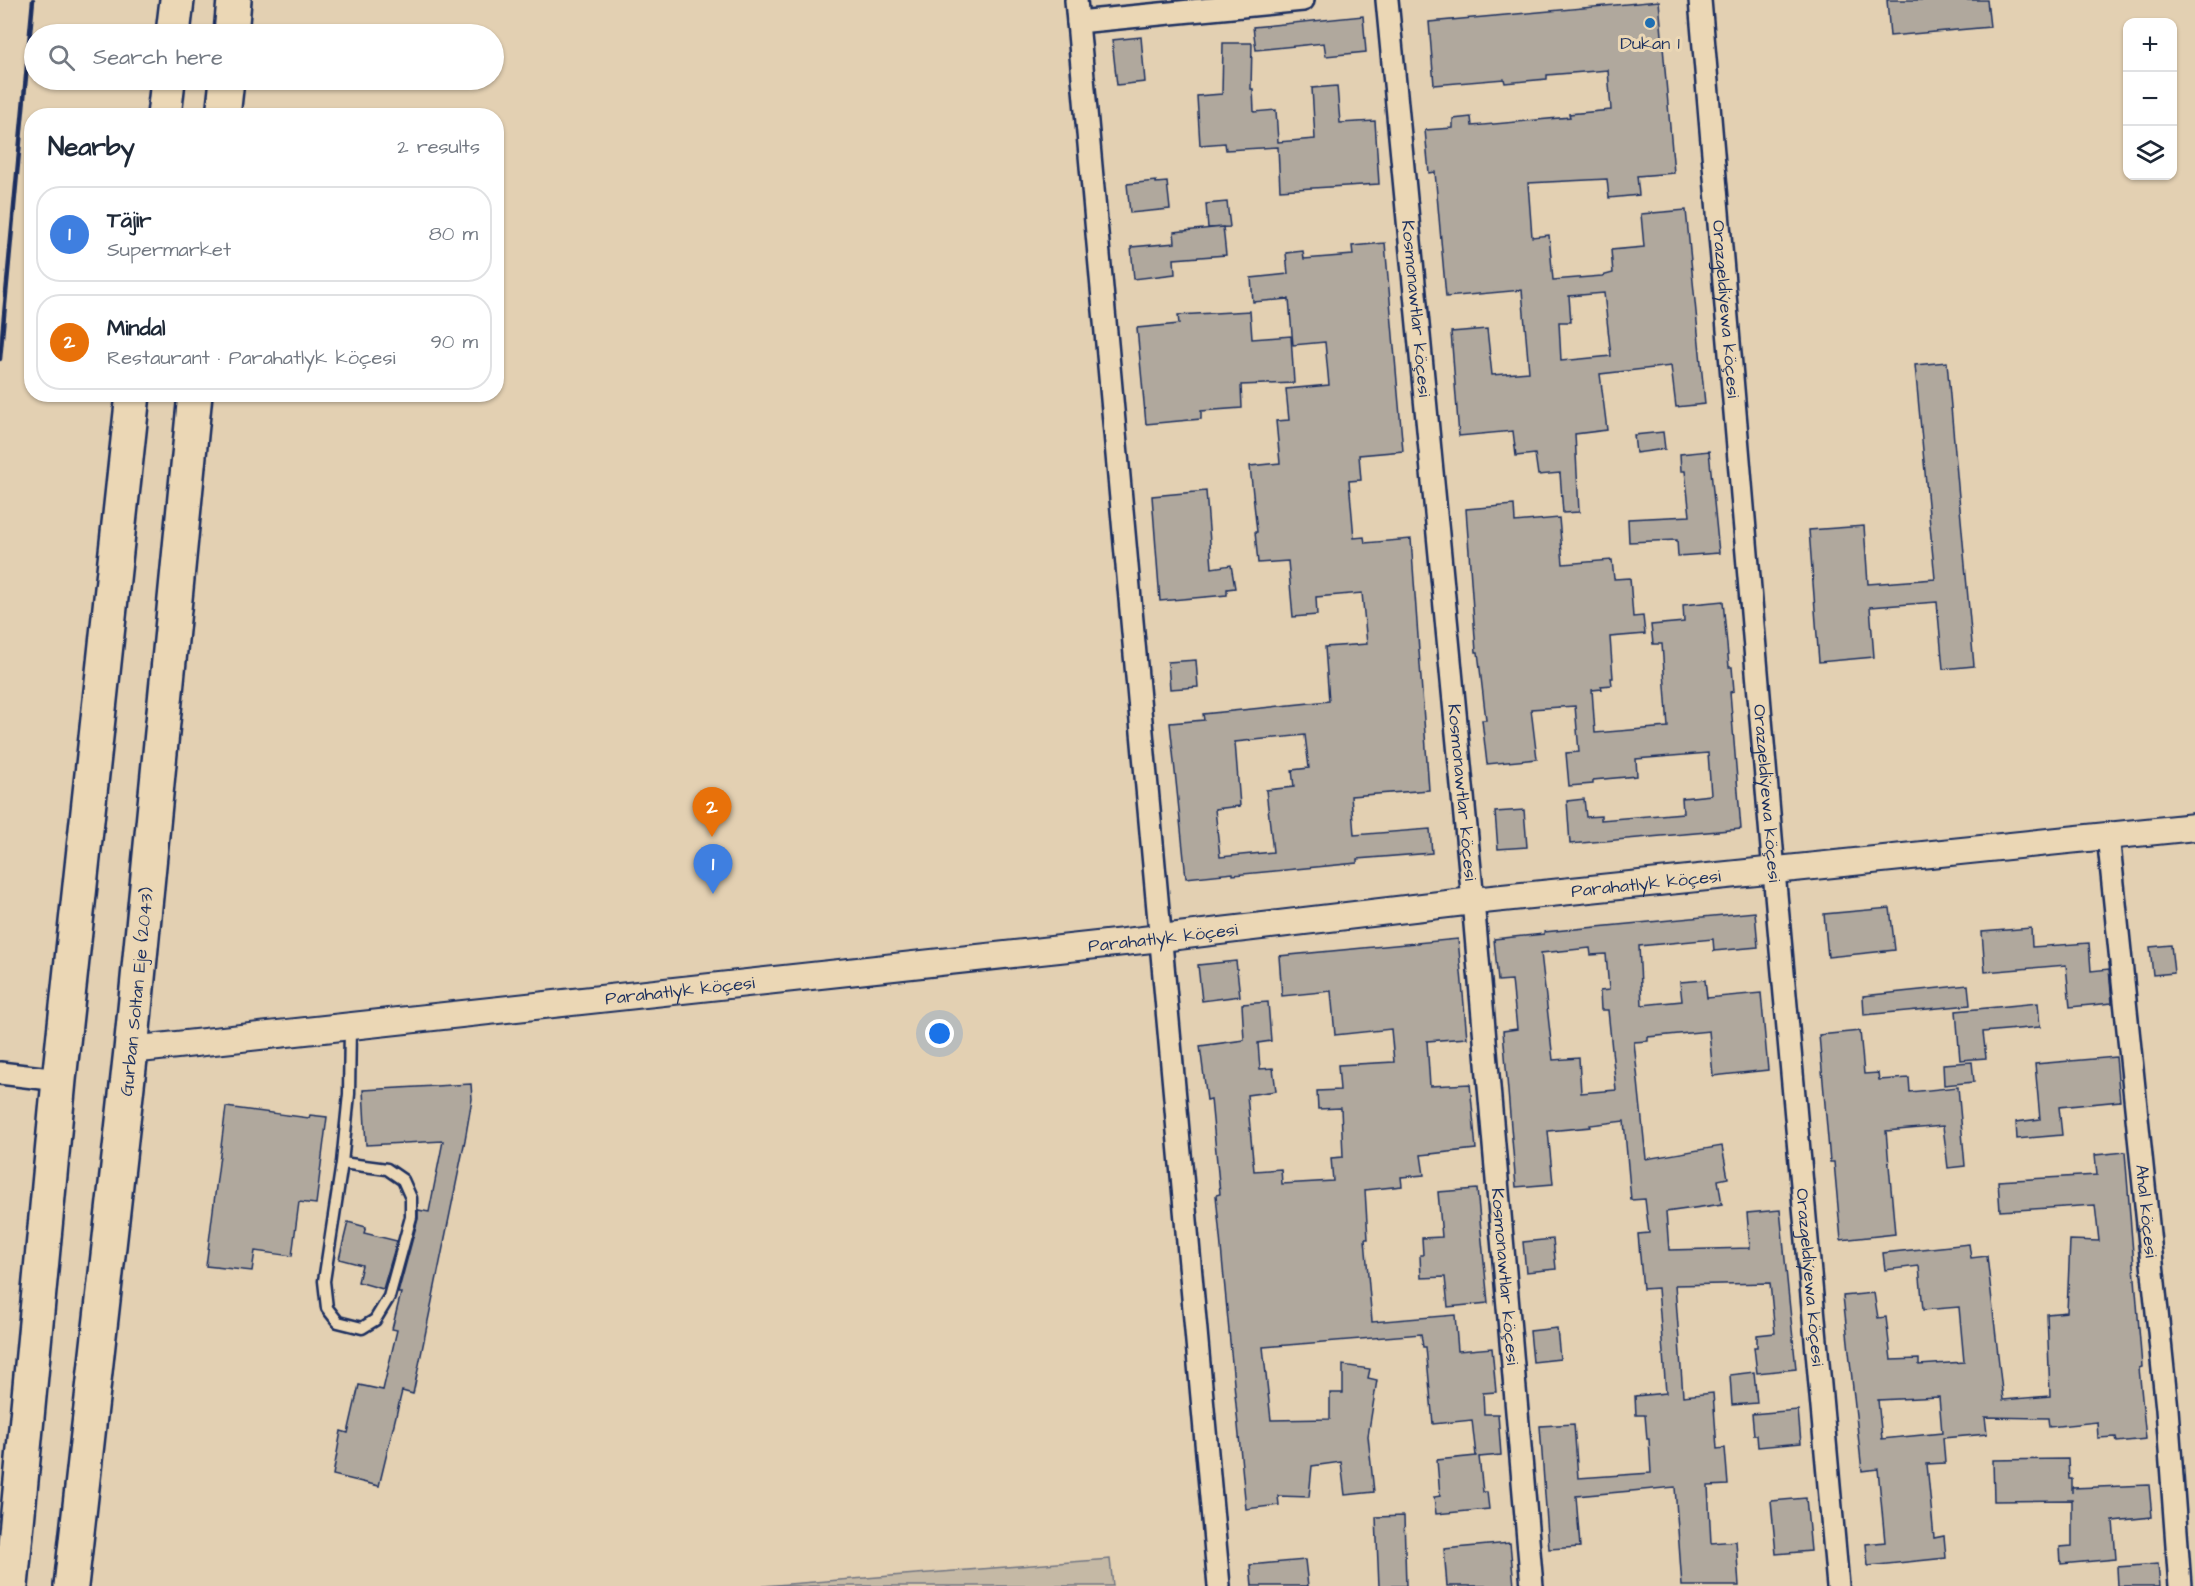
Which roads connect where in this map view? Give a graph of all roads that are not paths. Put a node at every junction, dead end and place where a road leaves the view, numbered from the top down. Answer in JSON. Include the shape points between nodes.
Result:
{"nodes":[{"id":1,"x":177,"y":0,"type":"edge"},
{"id":2,"x":234,"y":0,"type":"edge"},
{"id":3,"x":1076,"y":0,"type":"edge"},
{"id":4,"x":1303,"y":0,"type":"edge"},
{"id":5,"x":1387,"y":0,"type":"edge"},
{"id":6,"x":1700,"y":0,"type":"edge"},
{"id":7,"x":1078,"y":22,"type":"junction"},
{"id":8,"x":174,"y":24,"type":"edge"},
{"id":9,"x":232,"y":24,"type":"edge"},
{"id":10,"x":167,"y":90,"type":"edge"},
{"id":11,"x":225,"y":90,"type":"edge"},
{"id":12,"x":165,"y":108,"type":"edge"},
{"id":13,"x":224,"y":108,"type":"edge"},
{"id":14,"x":132,"y":402,"type":"edge"},
{"id":15,"x":194,"y":402,"type":"edge"},
{"id":16,"x":2195,"y":827,"type":"edge"},
{"id":17,"x":2108,"y":835,"type":"junction"},
{"id":18,"x":1774,"y":872,"type":"junction"},
{"id":19,"x":1473,"y":901,"type":"junction"},
{"id":20,"x":1161,"y":938,"type":"junction"},
{"id":21,"x":350,"y":1026,"type":"junction"},
{"id":22,"x":131,"y":1050,"type":"junction"},
{"id":23,"x":0,"y":1073,"type":"edge"},
{"id":24,"x":59,"y":1080,"type":"junction"},
{"id":25,"x":342,"y":1163,"type":"junction"},
{"id":26,"x":11,"y":1586,"type":"edge"},
{"id":27,"x":71,"y":1586,"type":"edge"},
{"id":28,"x":1220,"y":1586,"type":"edge"},
{"id":29,"x":1532,"y":1586,"type":"edge"},
{"id":30,"x":1839,"y":1586,"type":"edge"},
{"id":31,"x":2180,"y":1586,"type":"edge"}],
"edges":[{"from":1,"to":8,"type":"highway"},
{"from":2,"to":9,"type":"highway"},
{"from":3,"to":7,"type":"street"},
{"from":4,"to":7,"type":"street"},
{"from":5,"to":19,"type":"street","name":"Kosmonawtlar köçesi"},
{"from":6,"to":18,"type":"street","name":"Orazgeldiýewa köçesi"},
{"from":7,"to":20,"type":"street"},
{"from":10,"to":12,"type":"highway"},
{"from":11,"to":13,"type":"highway"},
{"from":14,"to":24,"type":"highway"},
{"from":15,"to":22,"type":"highway","name":"Gurban Soltan Eje (2043)"},
{"from":16,"to":17,"type":"street","name":"Parahatlyk köçesi"},
{"from":17,"to":18,"type":"street","name":"Parahatlyk köçesi"},
{"from":17,"to":31,"type":"street","name":"Ahal köçesi","via":[[2167,1409]]},
{"from":18,"to":19,"type":"street","name":"Parahatlyk köçesi"},
{"from":18,"to":30,"type":"street","name":"Orazgeldiýewa köçesi"},
{"from":19,"to":20,"type":"street","name":"Parahatlyk köçesi"},
{"from":19,"to":29,"type":"street","name":"Kosmonawtlar köçesi"},
{"from":20,"to":21,"type":"street","name":"Parahatlyk köçesi"},
{"from":20,"to":28,"type":"street"},
{"from":21,"to":22,"type":"street","name":"Parahatlyk köçesi"},
{"from":21,"to":25,"type":"lane"},
{"from":22,"to":27,"type":"highway","name":"Gurban Soltan Eje (2043)"},
{"from":23,"to":24,"type":"street"},
{"from":24,"to":26,"type":"highway"},
{"from":25,"to":25,"type":"lane","via":[[324,1281],[327,1308],[338,1322],[362,1328],[375,1320],[389,1297],[411,1217],[411,1198],[403,1180],[387,1169]]}]}
